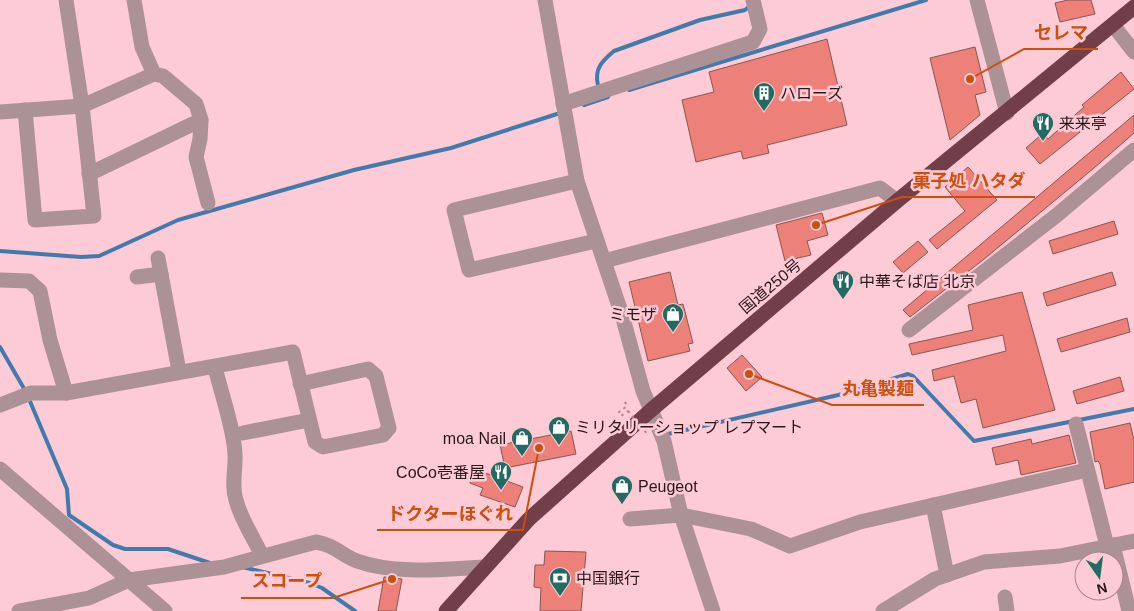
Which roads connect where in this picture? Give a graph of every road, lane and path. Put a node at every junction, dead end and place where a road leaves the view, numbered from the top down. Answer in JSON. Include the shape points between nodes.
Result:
{"nodes":[{"id":1,"x":66,"y":0,"type":"edge"},
{"id":2,"x":134,"y":0,"type":"edge"},
{"id":3,"x":545,"y":0,"type":"edge"},
{"id":4,"x":977,"y":0,"type":"edge"},
{"id":5,"x":753,"y":2,"type":"edge"},
{"id":6,"x":1134,"y":8,"type":"edge"},
{"id":7,"x":1113,"y":24,"type":"junction"},
{"id":8,"x":1134,"y":52,"type":"edge"},
{"id":9,"x":154,"y":74,"type":"junction"},
{"id":10,"x":563,"y":104,"type":"junction"},
{"id":11,"x":82,"y":106,"type":"junction"},
{"id":12,"x":25,"y":110,"type":"junction"},
{"id":13,"x":0,"y":112,"type":"edge"},
{"id":14,"x":1007,"y":113,"type":"junction"},
{"id":15,"x":201,"y":120,"type":"junction"},
{"id":16,"x":1134,"y":150,"type":"edge"},
{"id":17,"x":89,"y":174,"type":"junction"},
{"id":18,"x":577,"y":181,"type":"junction"},
{"id":19,"x":897,"y":201,"type":"junction"},
{"id":20,"x":208,"y":203,"type":"dead end"},
{"id":21,"x":596,"y":240,"type":"junction"},
{"id":22,"x":158,"y":258,"type":"dead end"},
{"id":23,"x":604,"y":261,"type":"junction"},
{"id":24,"x":161,"y":274,"type":"junction"},
{"id":25,"x":137,"y":277,"type":"dead end"},
{"id":26,"x":0,"y":280,"type":"edge"},
{"id":27,"x":910,"y":330,"type":"dead end"},
{"id":28,"x":215,"y":367,"type":"junction"},
{"id":29,"x":179,"y":371,"type":"junction"},
{"id":30,"x":300,"y":384,"type":"junction"},
{"id":31,"x":66,"y":393,"type":"junction"},
{"id":32,"x":625,"y":402,"type":"dead end"},
{"id":33,"x":0,"y":405,"type":"edge"},
{"id":34,"x":650,"y":411,"type":"junction"},
{"id":35,"x":309,"y":420,"type":"junction"},
{"id":36,"x":1076,"y":424,"type":"dead end"},
{"id":37,"x":243,"y":433,"type":"dead end"},
{"id":38,"x":648,"y":435,"type":"dead end"},
{"id":39,"x":0,"y":470,"type":"edge"},
{"id":40,"x":1087,"y":470,"type":"junction"},
{"id":41,"x":932,"y":505,"type":"junction"},
{"id":42,"x":681,"y":516,"type":"junction"},
{"id":43,"x":630,"y":519,"type":"dead end"},
{"id":44,"x":1134,"y":541,"type":"edge"},
{"id":45,"x":1110,"y":546,"type":"junction"},
{"id":46,"x":262,"y":556,"type":"junction"},
{"id":47,"x":472,"y":568,"type":"junction"},
{"id":48,"x":947,"y":575,"type":"junction"},
{"id":49,"x":129,"y":580,"type":"junction"},
{"id":50,"x":19,"y":611,"type":"edge"},
{"id":51,"x":164,"y":611,"type":"edge"},
{"id":52,"x":446,"y":611,"type":"edge"},
{"id":53,"x":713,"y":611,"type":"edge"},
{"id":54,"x":883,"y":611,"type":"edge"},
{"id":55,"x":1129,"y":611,"type":"edge"}],
"edges":[{"from":1,"to":11,"type":"street"},
{"from":2,"to":9,"type":"street","via":[[142,47]]},
{"from":3,"to":10,"type":"street"},
{"from":4,"to":14,"type":"street"},
{"from":5,"to":10,"type":"street","via":[[760,28],[754,42]]},
{"from":6,"to":7,"type":"highway","name":"国道250号"},
{"from":7,"to":8,"type":"street"},
{"from":7,"to":14,"type":"highway","name":"国道250号"},
{"from":9,"to":11,"type":"street"},
{"from":9,"to":15,"type":"street","via":[[163,76],[196,104]]},
{"from":10,"to":18,"type":"street"},
{"from":11,"to":12,"type":"street"},
{"from":11,"to":17,"type":"street"},
{"from":12,"to":13,"type":"street"},
{"from":12,"to":17,"type":"street","via":[[35,220],[94,216]]},
{"from":14,"to":19,"type":"highway","name":"国道250号"},
{"from":15,"to":17,"type":"street"},
{"from":15,"to":20,"type":"street","via":[[196,157]]},
{"from":16,"to":27,"type":"street"},
{"from":18,"to":21,"type":"street"},
{"from":18,"to":21,"type":"street","via":[[454,210],[469,270]]},
{"from":19,"to":23,"type":"street","via":[[880,188]]},
{"from":19,"to":34,"type":"highway","name":"国道250号"},
{"from":21,"to":23,"type":"street"},
{"from":22,"to":24,"type":"street"},
{"from":23,"to":34,"type":"street"},
{"from":24,"to":25,"type":"street"},
{"from":24,"to":29,"type":"street"},
{"from":26,"to":31,"type":"street","via":[[29,281],[40,292]]},
{"from":28,"to":29,"type":"street"},
{"from":28,"to":30,"type":"street","via":[[293,352]]},
{"from":28,"to":46,"type":"street","via":[[235,454],[235,499]]},
{"from":29,"to":31,"type":"street"},
{"from":30,"to":35,"type":"street"},
{"from":30,"to":35,"type":"street","via":[[368,368],[376,376],[389,428],[383,435],[323,447],[315,442]]},
{"from":31,"to":33,"type":"street","via":[[28,394]]},
{"from":32,"to":38,"type":"path","bridge":true,"via":[[627,406],[619,412],[621,416],[629,410]]},
{"from":34,"to":42,"type":"street","via":[[664,441]]},
{"from":34,"to":47,"type":"highway","name":"国道250号"},
{"from":35,"to":37,"type":"street"},
{"from":36,"to":40,"type":"street"},
{"from":39,"to":49,"type":"street"},
{"from":40,"to":41,"type":"street"},
{"from":40,"to":45,"type":"street"},
{"from":41,"to":42,"type":"street","via":[[860,522],[790,546],[751,529]]},
{"from":41,"to":48,"type":"street"},
{"from":42,"to":43,"type":"street"},
{"from":42,"to":53,"type":"street"},
{"from":44,"to":45,"type":"street"},
{"from":45,"to":48,"type":"street","via":[[1060,556],[984,562]]},
{"from":45,"to":55,"type":"street"},
{"from":46,"to":47,"type":"street","via":[[316,542],[330,544],[356,561],[392,568]]},
{"from":46,"to":49,"type":"street","via":[[224,567]]},
{"from":47,"to":52,"type":"highway","name":"国道250号"},
{"from":48,"to":54,"type":"street"},
{"from":49,"to":50,"type":"street","via":[[88,598]]},
{"from":49,"to":51,"type":"street"}]}
